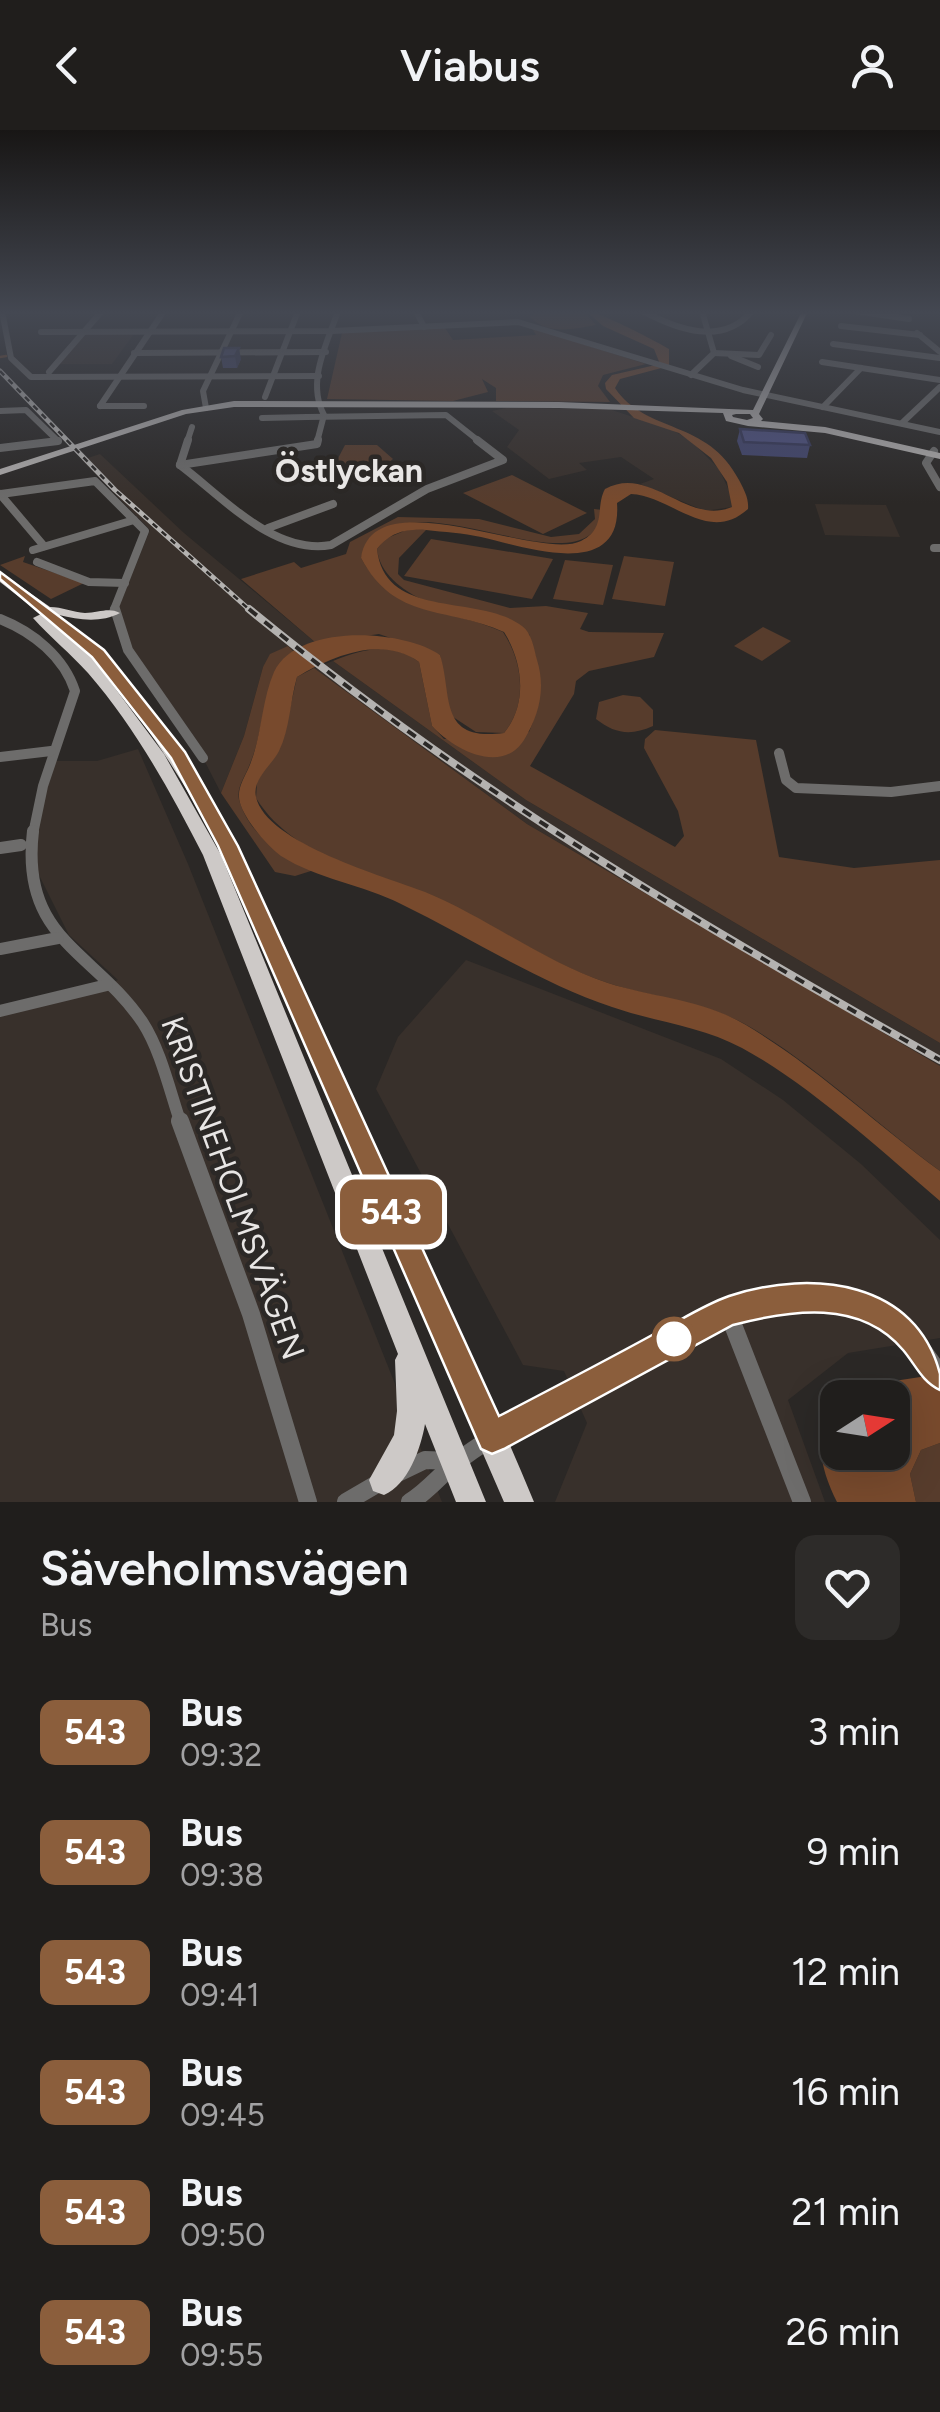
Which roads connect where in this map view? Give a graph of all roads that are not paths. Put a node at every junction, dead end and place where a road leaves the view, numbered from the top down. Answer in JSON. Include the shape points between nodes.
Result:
{"nodes":[{"id":1,"x":28,"y":375,"type":"edge"},
{"id":2,"x":691,"y":375,"type":"edge"},
{"id":3,"x":764,"y":375,"type":"edge"},
{"id":4,"x":771,"y":375,"type":"edge"},
{"id":5,"x":854,"y":375,"type":"edge"},
{"id":6,"x":890,"y":375,"type":"edge"},
{"id":7,"x":211,"y":376,"type":"junction"},
{"id":8,"x":275,"y":376,"type":"junction"},
{"id":9,"x":319,"y":376,"type":"joint"},
{"id":10,"x":118,"y":377,"type":"junction"},
{"id":11,"x":939,"y":387,"type":"edge"},
{"id":12,"x":752,"y":392,"type":"junction"},
{"id":13,"x":762,"y":394,"type":"junction"},
{"id":14,"x":266,"y":398,"type":"dead end"},
{"id":15,"x":316,"y":404,"type":"junction"},
{"id":16,"x":144,"y":406,"type":"dead end"},
{"id":17,"x":824,"y":407,"type":"junction"},
{"id":18,"x":206,"y":408,"type":"junction"},
{"id":19,"x":0,"y":410,"type":"edge"},
{"id":20,"x":732,"y":414,"type":"junction"},
{"id":21,"x":324,"y":415,"type":"junction"},
{"id":22,"x":307,"y":417,"type":"junction"},
{"id":23,"x":755,"y":417,"type":"junction"},
{"id":24,"x":262,"y":418,"type":"dead end"},
{"id":25,"x":902,"y":423,"type":"junction"},
{"id":26,"x":192,"y":427,"type":"dead end"},
{"id":27,"x":940,"y":432,"type":"edge"},
{"id":28,"x":299,"y":444,"type":"junction"},
{"id":29,"x":0,"y":448,"type":"edge"},
{"id":30,"x":937,"y":453,"type":"edge"},
{"id":31,"x":492,"y":458,"type":"dead end"},
{"id":32,"x":180,"y":464,"type":"junction"},
{"id":33,"x":928,"y":468,"type":"junction"},
{"id":34,"x":940,"y":468,"type":"edge"},
{"id":35,"x":0,"y":475,"type":"edge"},
{"id":36,"x":448,"y":481,"type":"junction"},
{"id":37,"x":940,"y":487,"type":"edge"},
{"id":38,"x":0,"y":494,"type":"edge"},
{"id":39,"x":333,"y":504,"type":"dead end"},
{"id":40,"x":134,"y":520,"type":"junction"},
{"id":41,"x":268,"y":528,"type":"dead end"},
{"id":42,"x":44,"y":546,"type":"junction"},
{"id":43,"x":32,"y":550,"type":"dead end"},
{"id":44,"x":37,"y":562,"type":"dead end"},
{"id":45,"x":0,"y":576,"type":"edge"},
{"id":46,"x":125,"y":583,"type":"junction"},
{"id":47,"x":0,"y":588,"type":"edge"},
{"id":48,"x":44,"y":607,"type":"junction"},
{"id":49,"x":113,"y":614,"type":"junction"},
{"id":50,"x":95,"y":618,"type":"junction"},
{"id":51,"x":0,"y":619,"type":"edge"},
{"id":52,"x":98,"y":654,"type":"junction"},
{"id":53,"x":51,"y":751,"type":"junction"},
{"id":54,"x":780,"y":753,"type":"dead end"},
{"id":55,"x":0,"y":758,"type":"edge"},
{"id":56,"x":203,"y":758,"type":"dead end"},
{"id":57,"x":940,"y":786,"type":"edge"},
{"id":58,"x":21,"y":845,"type":"junction"},
{"id":59,"x":0,"y":848,"type":"edge"},
{"id":60,"x":58,"y":938,"type":"junction"},
{"id":61,"x":0,"y":948,"type":"edge"},
{"id":62,"x":107,"y":984,"type":"junction"},
{"id":63,"x":0,"y":1010,"type":"edge"},
{"id":64,"x":728,"y":1312,"type":"junction"},
{"id":65,"x":409,"y":1344,"type":"junction"},
{"id":66,"x":935,"y":1367,"type":"edge"},
{"id":67,"x":492,"y":1438,"type":"junction"},
{"id":68,"x":456,"y":1461,"type":"junction"},
{"id":69,"x":384,"y":1480,"type":"junction"},
{"id":70,"x":308,"y":1502,"type":"edge"},
{"id":71,"x":346,"y":1502,"type":"edge"},
{"id":72,"x":410,"y":1502,"type":"edge"},
{"id":73,"x":471,"y":1502,"type":"edge"},
{"id":74,"x":518,"y":1502,"type":"edge"},
{"id":75,"x":802,"y":1502,"type":"edge"}],
"edges":[{"from":1,"to":10,"type":"street"},
{"from":2,"to":12,"type":"street"},
{"from":3,"to":12,"type":"main road"},
{"from":4,"to":13,"type":"main road"},
{"from":5,"to":17,"type":"street"},
{"from":6,"to":11,"type":"street"},
{"from":7,"to":8,"type":"street"},
{"from":7,"to":10,"type":"street"},
{"from":7,"to":18,"type":"street","via":[[202,396]]},
{"from":8,"to":9,"type":"street"},
{"from":8,"to":14,"type":"street"},
{"from":9,"to":15,"type":"street"},
{"from":10,"to":16,"type":"street","via":[[100,406]]},
{"from":11,"to":25,"type":"street"},
{"from":12,"to":13,"type":"street"},
{"from":12,"to":20,"type":"main road"},
{"from":13,"to":17,"type":"street"},
{"from":13,"to":23,"type":"main road"},
{"from":15,"to":18,"type":"main road"},
{"from":15,"to":20,"type":"main road","via":[[611,406]]},
{"from":15,"to":21,"type":"street"},
{"from":15,"to":22,"type":"street"},
{"from":17,"to":25,"type":"street"},
{"from":18,"to":35,"type":"main road"},
{"from":19,"to":29,"type":"street","via":[[26,410],[58,442]]},
{"from":20,"to":23,"type":"main road"},
{"from":21,"to":22,"type":"street"},
{"from":21,"to":28,"type":"street","via":[[317,444]]},
{"from":21,"to":36,"type":"street","via":[[446,415],[503,460]]},
{"from":22,"to":24,"type":"street"},
{"from":22,"to":28,"type":"street"},
{"from":23,"to":30,"type":"main road"},
{"from":25,"to":27,"type":"street"},
{"from":26,"to":32,"type":"street"},
{"from":28,"to":32,"type":"street"},
{"from":30,"to":33,"type":"street"},
{"from":31,"to":36,"type":"street","via":[[446,475]]},
{"from":32,"to":36,"type":"street","via":[[286,544],[312,548],[332,545]]},
{"from":33,"to":34,"type":"street"},
{"from":33,"to":37,"type":"street"},
{"from":38,"to":40,"type":"street","via":[[95,481]]},
{"from":38,"to":42,"type":"street"},
{"from":39,"to":41,"type":"street"},
{"from":40,"to":42,"type":"street"},
{"from":40,"to":46,"type":"street","via":[[146,538]]},
{"from":42,"to":43,"type":"street"},
{"from":44,"to":46,"type":"street","via":[[88,582]]},
{"from":45,"to":48,"type":"highway"},
{"from":46,"to":49,"type":"street"},
{"from":47,"to":65,"type":"highway","via":[[85,658],[164,763],[212,854]]},
{"from":48,"to":50,"type":"highway"},
{"from":48,"to":52,"type":"highway"},
{"from":49,"to":50,"type":"highway"},
{"from":49,"to":56,"type":"street","via":[[128,650]]},
{"from":50,"to":52,"type":"highway","via":[[87,627]]},
{"from":51,"to":53,"type":"street","name":"KRISTINEHOLMSVÄGEN","via":[[22,628],[73,680],[72,704]]},
{"from":52,"to":67,"type":"highway","via":[[179,756],[228,846]]},
{"from":53,"to":55,"type":"street"},
{"from":53,"to":58,"type":"street","name":"KRISTINEHOLMSVÄGEN"},
{"from":54,"to":57,"type":"street","via":[[786,780],[796,788],[891,792]]},
{"from":58,"to":59,"type":"street"},
{"from":58,"to":60,"type":"street","name":"KRISTINEHOLMSVÄGEN","via":[[31,892]]},
{"from":60,"to":61,"type":"street"},
{"from":60,"to":62,"type":"street","name":"KRISTINEHOLMSVÄGEN"},
{"from":62,"to":63,"type":"street"},
{"from":62,"to":70,"type":"street","name":"KRISTINEHOLMSVÄGEN","via":[[146,1028],[169,1086],[262,1346]]},
{"from":64,"to":66,"type":"street","via":[[764,1302],[839,1297],[890,1316]]},
{"from":64,"to":67,"type":"street"},
{"from":64,"to":75,"type":"street"},
{"from":65,"to":68,"type":"highway"},
{"from":65,"to":69,"type":"highway","via":[[412,1426],[408,1447]]},
{"from":67,"to":68,"type":"street"},
{"from":67,"to":74,"type":"highway"},
{"from":68,"to":69,"type":"street","via":[[425,1460]]},
{"from":68,"to":72,"type":"street","via":[[435,1488]]},
{"from":68,"to":73,"type":"highway"},
{"from":69,"to":71,"type":"street"}]}
